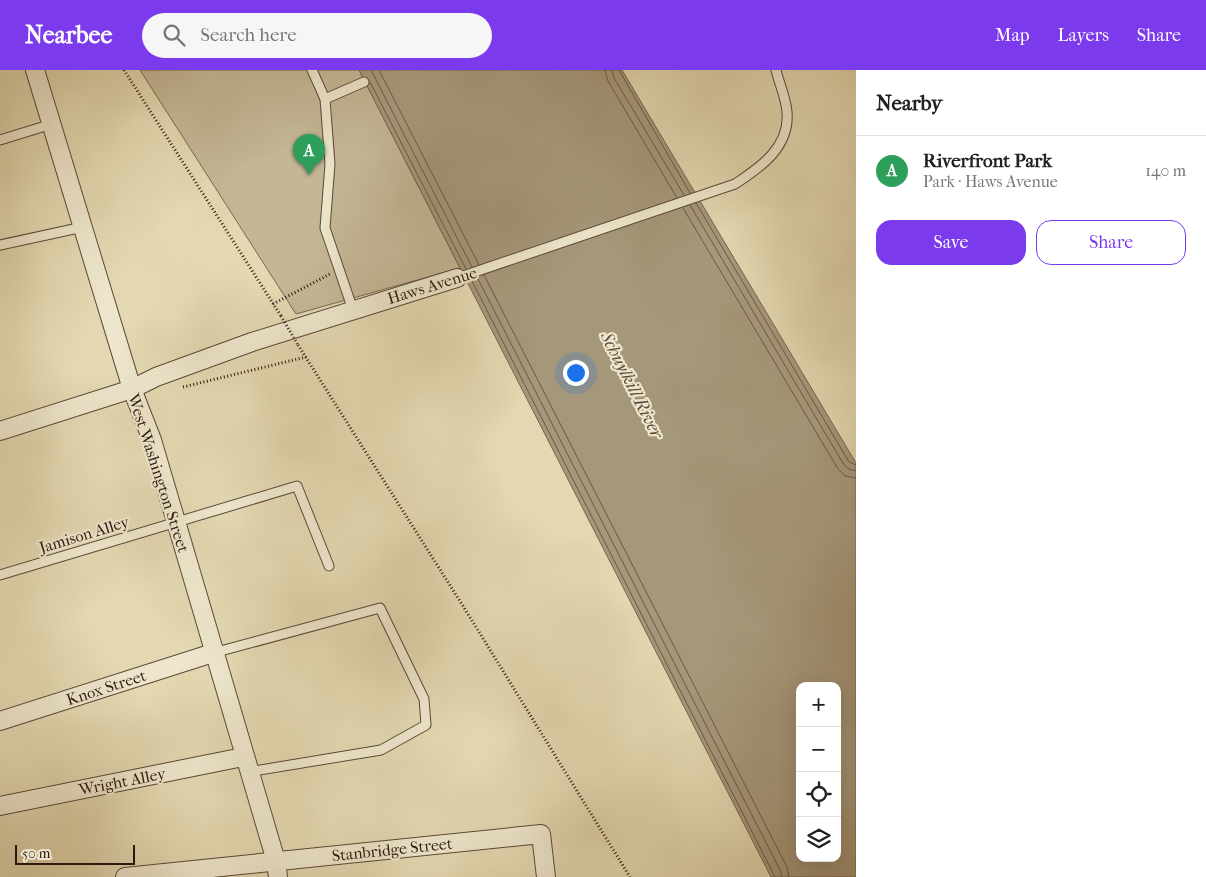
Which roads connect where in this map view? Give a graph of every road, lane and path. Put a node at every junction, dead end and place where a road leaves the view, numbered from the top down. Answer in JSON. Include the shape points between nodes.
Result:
{"nodes":[{"id":1,"x":35,"y":70,"type":"edge"},
{"id":2,"x":124,"y":70,"type":"edge"},
{"id":3,"x":312,"y":70,"type":"edge"},
{"id":4,"x":776,"y":70,"type":"edge"},
{"id":5,"x":364,"y":82,"type":"dead end"},
{"id":6,"x":325,"y":99,"type":"junction"},
{"id":7,"x":52,"y":124,"type":"junction"},
{"id":8,"x":0,"y":140,"type":"edge"},
{"id":9,"x":83,"y":227,"type":"junction"},
{"id":10,"x":0,"y":245,"type":"edge"},
{"id":11,"x":322,"y":278,"type":"dead end"},
{"id":12,"x":457,"y":278,"type":"joint"},
{"id":13,"x":273,"y":304,"type":"junction"},
{"id":14,"x":353,"y":310,"type":"junction"},
{"id":15,"x":306,"y":357,"type":"junction"},
{"id":16,"x":132,"y":389,"type":"junction"},
{"id":17,"x":173,"y":389,"type":"dead end"},
{"id":18,"x":0,"y":431,"type":"edge"},
{"id":19,"x":176,"y":522,"type":"junction"},
{"id":20,"x":329,"y":566,"type":"dead end"},
{"id":21,"x":0,"y":574,"type":"edge"},
{"id":22,"x":213,"y":653,"type":"junction"},
{"id":23,"x":0,"y":721,"type":"edge"},
{"id":24,"x":246,"y":764,"type":"junction"},
{"id":25,"x":0,"y":806,"type":"edge"},
{"id":26,"x":277,"y":869,"type":"edge"},
{"id":27,"x":125,"y":877,"type":"edge"},
{"id":28,"x":546,"y":877,"type":"edge"},
{"id":29,"x":630,"y":877,"type":"edge"}],
"edges":[{"from":1,"to":7,"type":"street","name":"West Washington Street"},
{"from":2,"to":13,"type":"path"},
{"from":3,"to":6,"type":"lane"},
{"from":4,"to":12,"type":"lane","name":"Haws Avenue","via":[[787,111],[786,130],[777,150],[762,166],[735,184]]},
{"from":5,"to":6,"type":"lane"},
{"from":6,"to":14,"type":"lane","via":[[330,164],[325,228]]},
{"from":7,"to":8,"type":"lane"},
{"from":7,"to":9,"type":"street","name":"West Washington Street"},
{"from":9,"to":10,"type":"lane"},
{"from":9,"to":16,"type":"street","name":"West Washington Street"},
{"from":11,"to":13,"type":"path"},
{"from":12,"to":14,"type":"street","name":"Haws Avenue"},
{"from":13,"to":15,"type":"path","bridge":true},
{"from":14,"to":16,"type":"street","name":"Haws Avenue","via":[[252,342]]},
{"from":15,"to":17,"type":"path"},
{"from":15,"to":29,"type":"path"},
{"from":16,"to":18,"type":"street","name":"Haws Avenue"},
{"from":16,"to":19,"type":"street","name":"West Washington Street","via":[[152,440]]},
{"from":19,"to":20,"type":"lane","name":"Jamison Alley","via":[[297,486]]},
{"from":19,"to":21,"type":"lane","name":"Jamison Alley"},
{"from":19,"to":22,"type":"street","name":"West Washington Street"},
{"from":22,"to":23,"type":"street","name":"Knox Street"},
{"from":22,"to":24,"type":"street","name":"West Washington Street"},
{"from":22,"to":24,"type":"lane","via":[[380,608],[424,699],[426,725],[381,750]]},
{"from":24,"to":25,"type":"street","name":"Wright Alley"},
{"from":24,"to":26,"type":"street","name":"West Washington Street"},
{"from":26,"to":27,"type":"street","name":"Stanbridge Street"},
{"from":26,"to":28,"type":"street","name":"Stanbridge Street","via":[[540,834]]}]}
